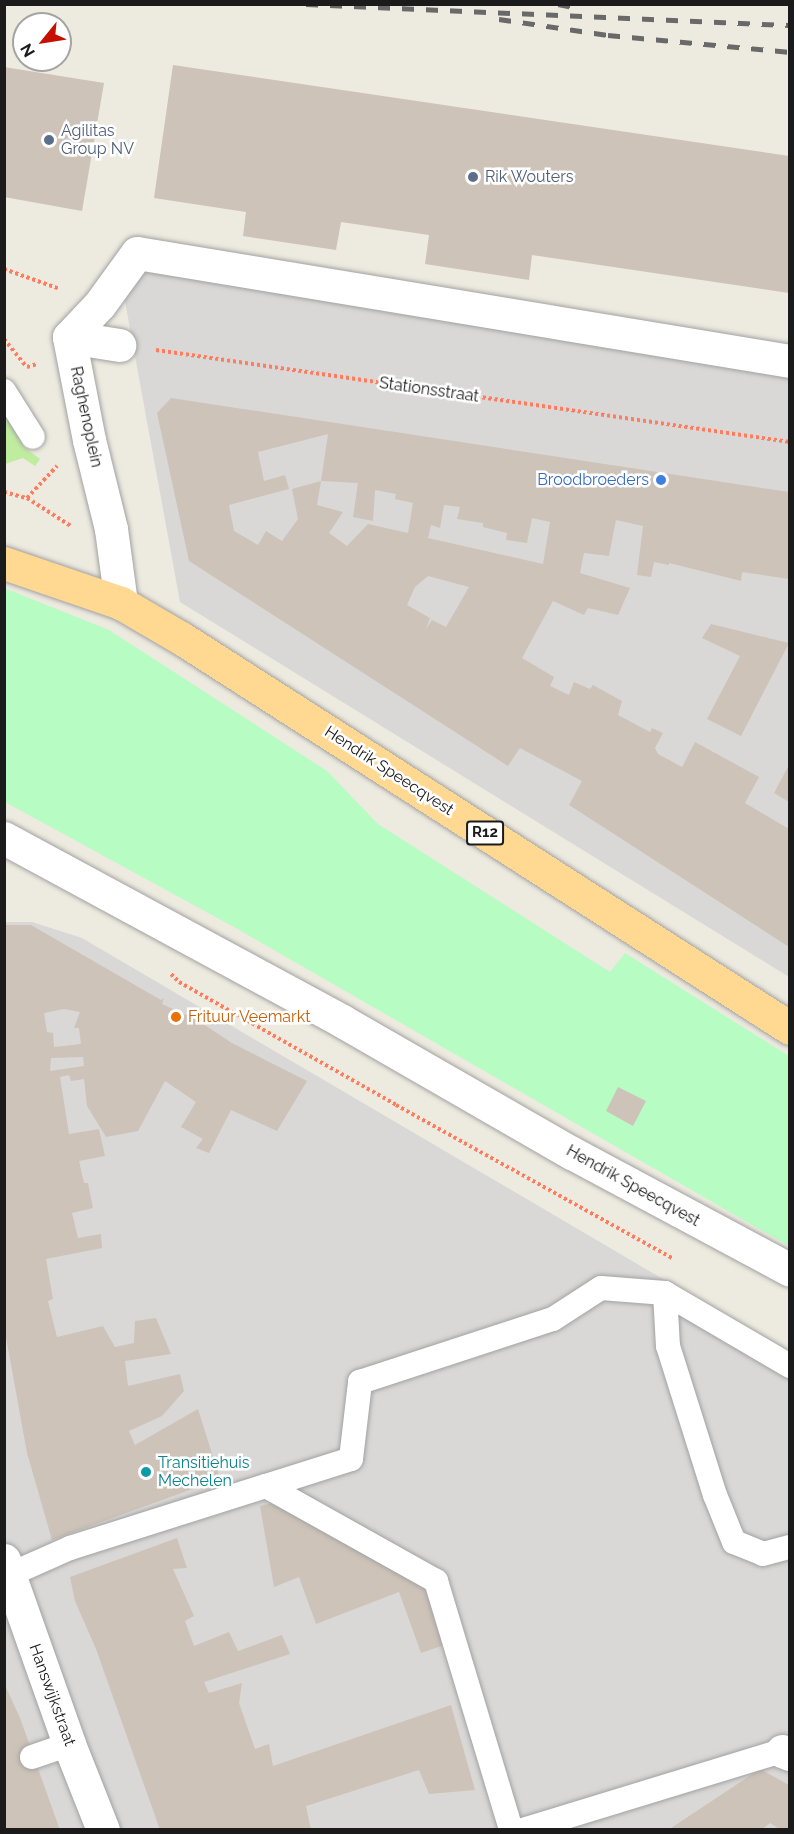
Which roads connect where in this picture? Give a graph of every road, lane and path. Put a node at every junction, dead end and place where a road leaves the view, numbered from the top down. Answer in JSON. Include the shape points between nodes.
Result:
{"nodes":[{"id":1,"x":4,"y":269,"type":"edge"},
{"id":2,"x":100,"y":304,"type":"junction"},
{"id":3,"x":69,"y":337,"type":"junction"},
{"id":4,"x":4,"y":339,"type":"edge"},
{"id":5,"x":119,"y":345,"type":"joint"},
{"id":6,"x":789,"y":361,"type":"edge"},
{"id":7,"x":27,"y":367,"type":"dead end"},
{"id":8,"x":4,"y":390,"type":"edge"},
{"id":9,"x":33,"y":437,"type":"dead end"},
{"id":10,"x":789,"y":442,"type":"edge"},
{"id":11,"x":4,"y":492,"type":"edge"},
{"id":12,"x":27,"y":498,"type":"dead end"},
{"id":13,"x":4,"y":563,"type":"edge"},
{"id":14,"x":121,"y":603,"type":"junction"},
{"id":15,"x":4,"y":838,"type":"edge"},
{"id":16,"x":170,"y":973,"type":"dead end"},
{"id":17,"x":789,"y":1028,"type":"edge"},
{"id":18,"x":680,"y":1263,"type":"dead end"},
{"id":19,"x":789,"y":1270,"type":"edge"},
{"id":20,"x":665,"y":1293,"type":"junction"},
{"id":21,"x":789,"y":1366,"type":"edge"},
{"id":22,"x":266,"y":1486,"type":"junction"},
{"id":23,"x":789,"y":1547,"type":"edge"},
{"id":24,"x":7,"y":1567,"type":"edge"},
{"id":25,"x":69,"y":1744,"type":"junction"},
{"id":26,"x":786,"y":1752,"type":"edge"},
{"id":27,"x":32,"y":1757,"type":"dead end"},
{"id":28,"x":103,"y":1830,"type":"edge"},
{"id":29,"x":511,"y":1830,"type":"edge"},
{"id":30,"x":523,"y":1830,"type":"edge"}],
"edges":[{"from":1,"to":2,"type":"path"},
{"from":2,"to":3,"type":"street"},
{"from":2,"to":6,"type":"street","via":[[137,253]]},
{"from":3,"to":5,"type":"street"},
{"from":3,"to":14,"type":"street","name":"Raghenoplein","via":[[111,529]]},
{"from":4,"to":7,"type":"path"},
{"from":5,"to":10,"type":"path","name":"Stationsstraat"},
{"from":8,"to":9,"type":"lane"},
{"from":11,"to":12,"type":"path"},
{"from":13,"to":14,"type":"main road","name":"Hendrik Speecqvest","number":"R12"},
{"from":14,"to":17,"type":"main road","name":"Hendrik Speecqvest","number":"R12"},
{"from":15,"to":19,"type":"street","name":"Hendrik Speecqvest","via":[[342,1020],[592,1164]]},
{"from":16,"to":18,"type":"path","via":[[179,982]]},
{"from":20,"to":21,"type":"lane"},
{"from":20,"to":22,"type":"lane","via":[[601,1288],[553,1319],[360,1382],[351,1459]]},
{"from":20,"to":23,"type":"lane","via":[[668,1346],[715,1495],[734,1542],[763,1554]]},
{"from":22,"to":24,"type":"lane"},
{"from":22,"to":29,"type":"lane","via":[[436,1581]]},
{"from":24,"to":25,"type":"street","name":"Hanswijkstraat"},
{"from":25,"to":27,"type":"lane"},
{"from":25,"to":28,"type":"street","name":"Hanswijkstraat"},
{"from":26,"to":30,"type":"lane"}]}
